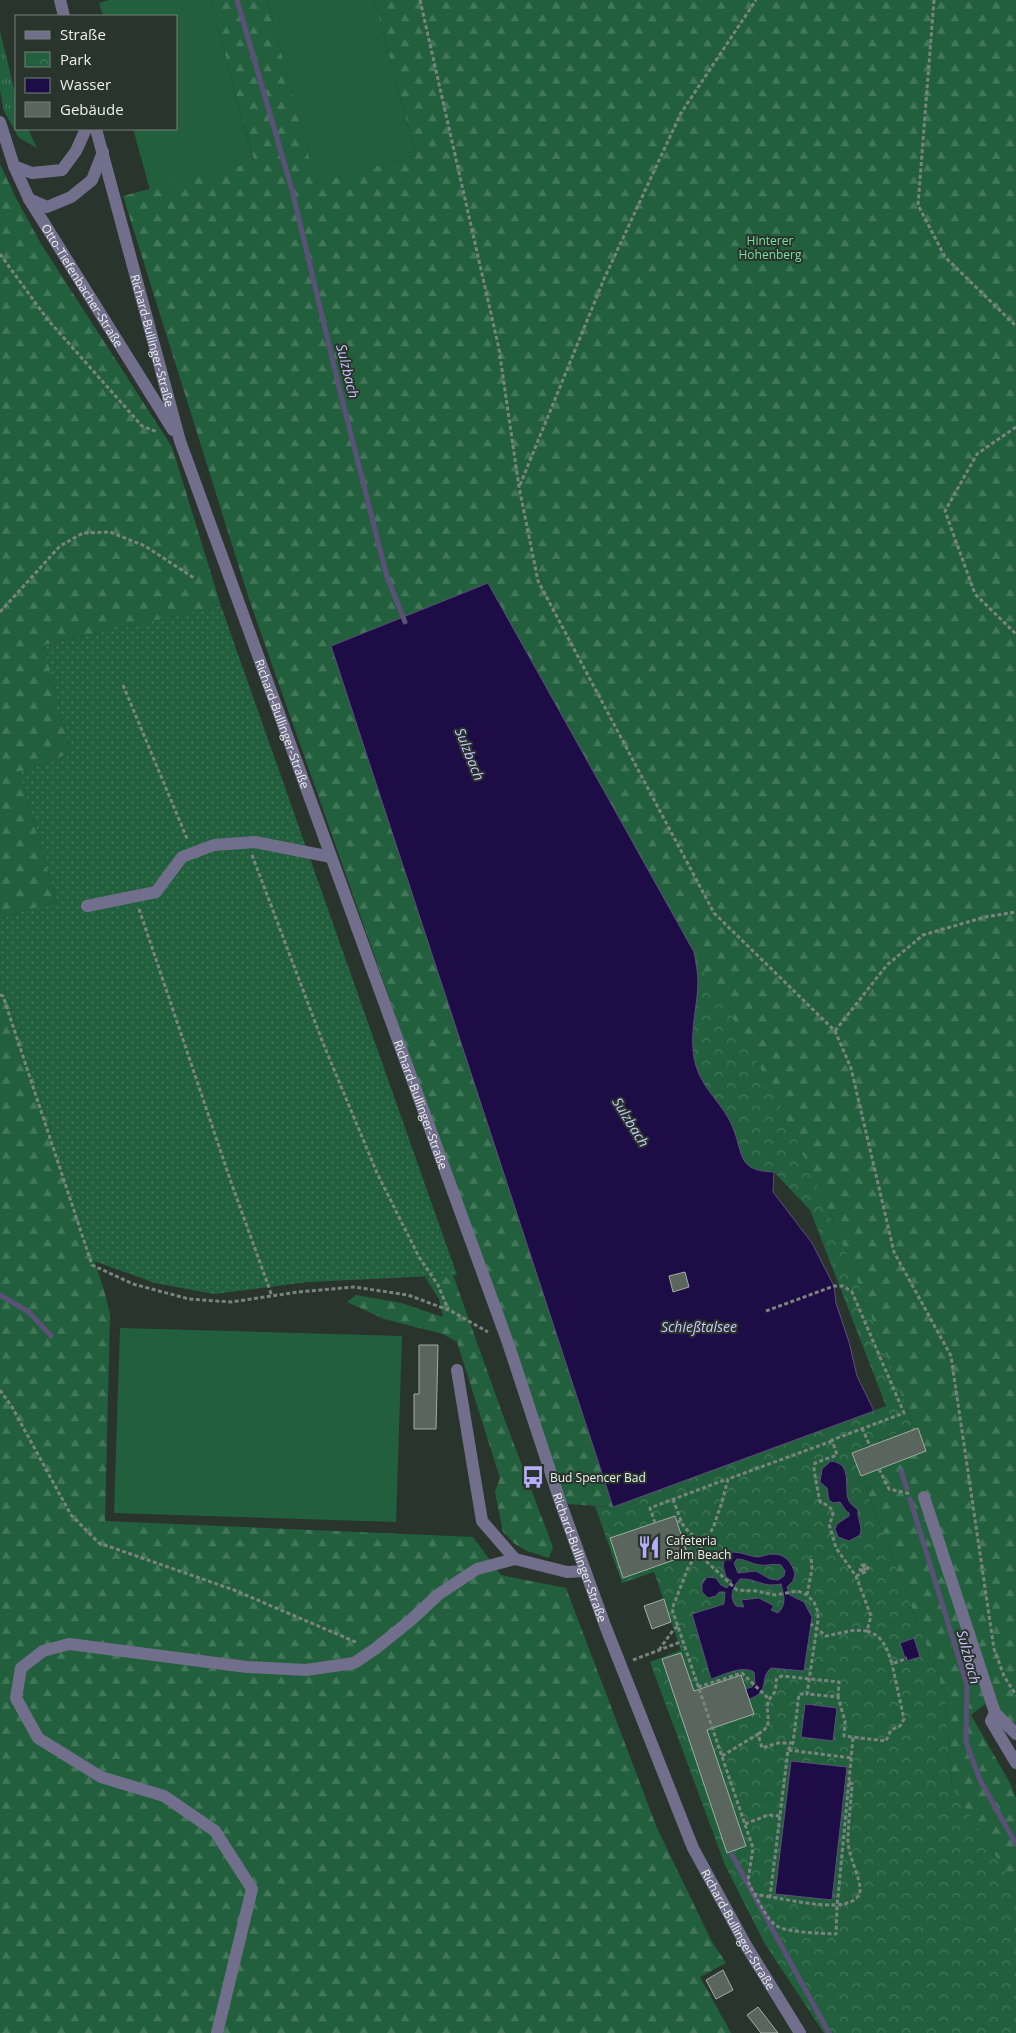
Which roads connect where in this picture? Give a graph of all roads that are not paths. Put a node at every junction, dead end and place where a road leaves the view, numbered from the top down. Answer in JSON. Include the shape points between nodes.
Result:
{"nodes":[{"id":1,"x":60,"y":0,"type":"edge"},
{"id":2,"x":64,"y":15,"type":"edge"},
{"id":3,"x":0,"y":122,"type":"edge"},
{"id":4,"x":86,"y":130,"type":"edge"},
{"id":5,"x":96,"y":130,"type":"edge"},
{"id":6,"x":104,"y":152,"type":"junction"},
{"id":7,"x":14,"y":166,"type":"junction"},
{"id":8,"x":29,"y":199,"type":"junction"},
{"id":9,"x":180,"y":441,"type":"junction"},
{"id":10,"x":331,"y":857,"type":"junction"},
{"id":11,"x":87,"y":906,"type":"dead end"},
{"id":12,"x":457,"y":1370,"type":"dead end"},
{"id":13,"x":924,"y":1497,"type":"road end"},
{"id":14,"x":515,"y":1559,"type":"junction"},
{"id":15,"x":585,"y":1570,"type":"junction"},
{"id":16,"x":994,"y":1713,"type":"junction"},
{"id":17,"x":1016,"y":1734,"type":"edge"},
{"id":18,"x":1016,"y":1763,"type":"edge"},
{"id":19,"x":217,"y":2033,"type":"edge"},
{"id":20,"x":800,"y":2033,"type":"edge"}],
"edges":[{"from":1,"to":2,"type":"street"},
{"from":3,"to":7,"type":"street","name":"Otto-Tiefenbacher-Straße"},
{"from":4,"to":7,"type":"street","via":[[62,170],[32,173]]},
{"from":5,"to":6,"type":"street","name":"Richard-Bullinger-Straße"},
{"from":6,"to":8,"type":"street","via":[[92,180],[71,197],[47,207]]},
{"from":6,"to":9,"type":"street","name":"Richard-Bullinger-Straße"},
{"from":7,"to":8,"type":"street","name":"Otto-Tiefenbacher-Straße"},
{"from":8,"to":9,"type":"street","name":"Otto-Tiefenbacher-Straße"},
{"from":9,"to":10,"type":"street","name":"Richard-Bullinger-Straße"},
{"from":10,"to":11,"type":"street","via":[[255,842],[214,845],[182,857],[156,892]]},
{"from":10,"to":15,"type":"street","name":"Richard-Bullinger-Straße","via":[[508,1343]]},
{"from":12,"to":14,"type":"street","via":[[482,1522]]},
{"from":13,"to":16,"type":"street"},
{"from":14,"to":15,"type":"street","via":[[568,1572]]},
{"from":14,"to":19,"type":"street","via":[[477,1570],[446,1589],[354,1663],[306,1670],[247,1667],[69,1644],[43,1652],[21,1668],[16,1698],[38,1738],[100,1777],[164,1796],[215,1831],[252,1889]]},
{"from":15,"to":20,"type":"street","name":"Richard-Bullinger-Straße","via":[[693,1848],[747,1947]]},
{"from":16,"to":17,"type":"street"},
{"from":16,"to":18,"type":"street","via":[[991,1721]]}]}
